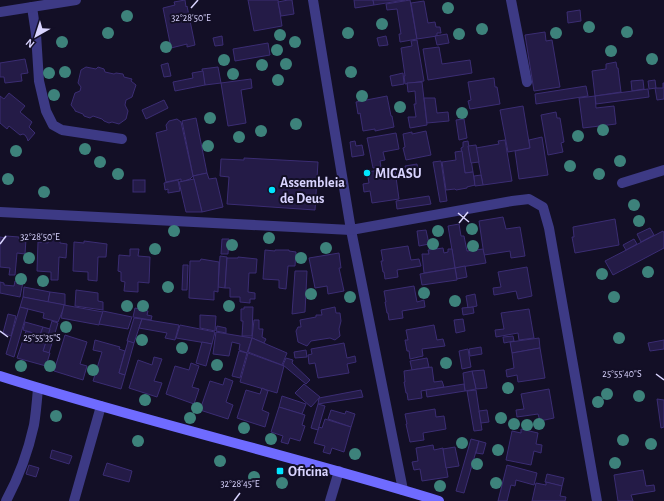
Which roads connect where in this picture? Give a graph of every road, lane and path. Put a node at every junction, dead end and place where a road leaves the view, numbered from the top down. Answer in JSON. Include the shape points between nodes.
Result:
{"nodes":[{"id":1,"x":76,"y":0,"type":"edge"},
{"id":2,"x":313,"y":0,"type":"edge"},
{"id":3,"x":511,"y":0,"type":"edge"},
{"id":4,"x":39,"y":4,"type":"edge"},
{"id":5,"x":0,"y":12,"type":"edge"},
{"id":6,"x":527,"y":82,"type":"dead end"},
{"id":7,"x":122,"y":139,"type":"dead end"},
{"id":8,"x":664,"y":170,"type":"edge"},
{"id":9,"x":622,"y":183,"type":"dead end"},
{"id":10,"x":0,"y":212,"type":"edge"},
{"id":11,"x":351,"y":230,"type":"junction"},
{"id":12,"x":0,"y":376,"type":"edge"},
{"id":13,"x":38,"y":388,"type":"junction"},
{"id":14,"x":100,"y":406,"type":"junction"},
{"id":15,"x":339,"y":471,"type":"junction"},
{"id":16,"x":403,"y":490,"type":"junction"},
{"id":17,"x":6,"y":501,"type":"edge"},
{"id":18,"x":74,"y":501,"type":"edge"},
{"id":19,"x":330,"y":501,"type":"edge"},
{"id":20,"x":439,"y":501,"type":"edge"},
{"id":21,"x":597,"y":501,"type":"edge"}],
"edges":[{"from":1,"to":4,"type":"street"},
{"from":2,"to":11,"type":"street"},
{"from":3,"to":6,"type":"street"},
{"from":4,"to":5,"type":"street"},
{"from":4,"to":7,"type":"street","via":[[36,34],[40,81],[46,111],[53,125],[62,130]]},
{"from":8,"to":9,"type":"street"},
{"from":10,"to":11,"type":"street"},
{"from":11,"to":16,"type":"street"},
{"from":11,"to":21,"type":"street","via":[[512,201],[529,200],[543,207],[549,228]]},
{"from":12,"to":13,"type":"street"},
{"from":13,"to":14,"type":"street"},
{"from":13,"to":17,"type":"street","via":[[34,424],[26,455]]},
{"from":14,"to":15,"type":"street"},
{"from":14,"to":18,"type":"street"},
{"from":15,"to":16,"type":"street"},
{"from":15,"to":19,"type":"street"},
{"from":16,"to":20,"type":"street"}]}
